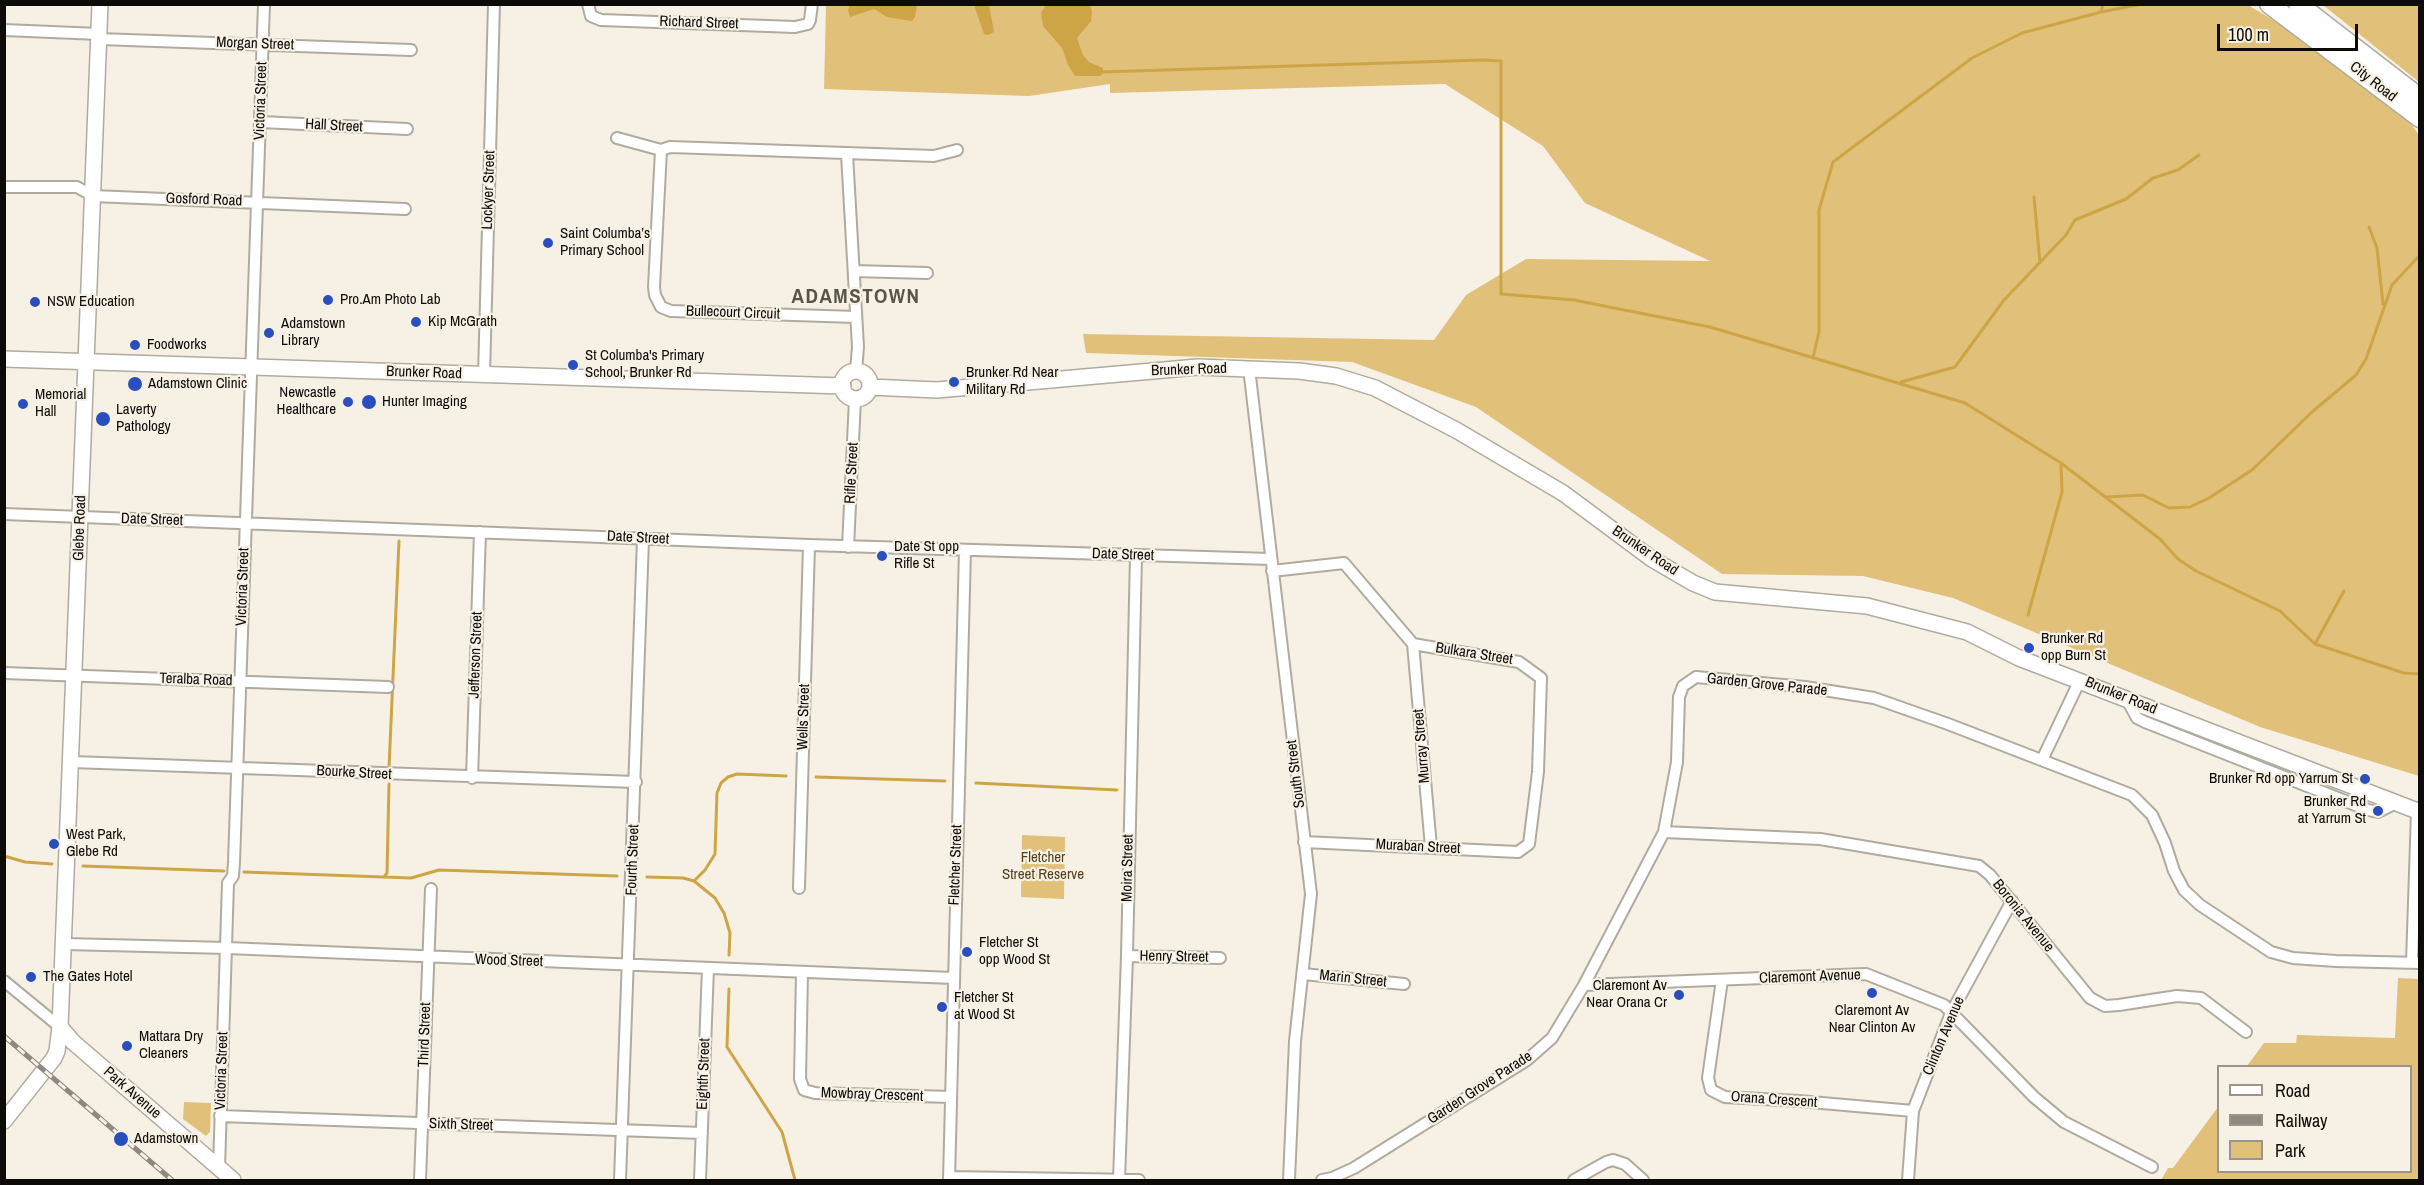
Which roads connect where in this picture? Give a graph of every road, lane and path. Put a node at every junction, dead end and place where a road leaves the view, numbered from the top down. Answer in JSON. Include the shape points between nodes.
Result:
{"nodes":[{"id":1,"x":100,"y":4,"type":"edge"},
{"id":2,"x":264,"y":4,"type":"edge"},
{"id":3,"x":494,"y":4,"type":"edge"},
{"id":4,"x":812,"y":4,"type":"edge"},
{"id":5,"x":2269,"y":4,"type":"edge"},
{"id":6,"x":2302,"y":6,"type":"edge"},
{"id":7,"x":590,"y":10,"type":"edge"},
{"id":8,"x":4,"y":30,"type":"edge"},
{"id":9,"x":99,"y":37,"type":"junction"},
{"id":10,"x":263,"y":44,"type":"junction"},
{"id":11,"x":411,"y":50,"type":"dead end"},
{"id":12,"x":2420,"y":98,"type":"edge"},
{"id":13,"x":2420,"y":118,"type":"edge"},
{"id":14,"x":261,"y":122,"type":"junction"},
{"id":15,"x":407,"y":129,"type":"dead end"},
{"id":16,"x":617,"y":138,"type":"dead end"},
{"id":17,"x":661,"y":150,"type":"junction"},
{"id":18,"x":957,"y":150,"type":"dead end"},
{"id":19,"x":848,"y":154,"type":"junction"},
{"id":20,"x":4,"y":187,"type":"edge"},
{"id":21,"x":93,"y":196,"type":"junction"},
{"id":22,"x":257,"y":201,"type":"junction"},
{"id":23,"x":405,"y":208,"type":"dead end"},
{"id":24,"x":854,"y":271,"type":"junction"},
{"id":25,"x":927,"y":273,"type":"dead end"},
{"id":26,"x":856,"y":317,"type":"junction"},
{"id":27,"x":4,"y":359,"type":"edge"},
{"id":28,"x":87,"y":362,"type":"junction"},
{"id":29,"x":253,"y":366,"type":"junction"},
{"id":30,"x":1249,"y":368,"type":"junction"},
{"id":31,"x":856,"y":371,"type":"junction"},
{"id":32,"x":484,"y":375,"type":"junction"},
{"id":33,"x":843,"y":387,"type":"junction"},
{"id":34,"x":870,"y":387,"type":"junction"},
{"id":35,"x":855,"y":399,"type":"junction"},
{"id":36,"x":4,"y":514,"type":"edge"},
{"id":37,"x":80,"y":517,"type":"junction"},
{"id":38,"x":246,"y":524,"type":"junction"},
{"id":39,"x":480,"y":532,"type":"junction"},
{"id":40,"x":643,"y":539,"type":"junction"},
{"id":41,"x":809,"y":545,"type":"junction"},
{"id":42,"x":848,"y":547,"type":"junction"},
{"id":43,"x":965,"y":550,"type":"junction"},
{"id":44,"x":1136,"y":556,"type":"junction"},
{"id":45,"x":1272,"y":565,"type":"junction"},
{"id":46,"x":1413,"y":644,"type":"junction"},
{"id":47,"x":4,"y":672,"type":"edge"},
{"id":48,"x":74,"y":675,"type":"junction"},
{"id":49,"x":2080,"y":680,"type":"junction"},
{"id":50,"x":240,"y":682,"type":"junction"},
{"id":51,"x":388,"y":687,"type":"dead end"},
{"id":52,"x":2042,"y":760,"type":"junction"},
{"id":53,"x":72,"y":762,"type":"junction"},
{"id":54,"x":237,"y":767,"type":"junction"},
{"id":55,"x":472,"y":778,"type":"junction"},
{"id":56,"x":636,"y":782,"type":"junction"},
{"id":57,"x":2418,"y":812,"type":"edge"},
{"id":58,"x":1664,"y":832,"type":"junction"},
{"id":59,"x":1304,"y":842,"type":"junction"},
{"id":60,"x":1529,"y":844,"type":"joint"},
{"id":61,"x":1431,"y":847,"type":"junction"},
{"id":62,"x":799,"y":888,"type":"dead end"},
{"id":63,"x":430,"y":889,"type":"dead end"},
{"id":64,"x":2012,"y":901,"type":"junction"},
{"id":65,"x":65,"y":944,"type":"junction"},
{"id":66,"x":227,"y":948,"type":"junction"},
{"id":67,"x":1127,"y":956,"type":"junction"},
{"id":68,"x":428,"y":958,"type":"junction"},
{"id":69,"x":1220,"y":958,"type":"dead end"},
{"id":70,"x":2416,"y":962,"type":"edge"},
{"id":71,"x":629,"y":965,"type":"junction"},
{"id":72,"x":708,"y":968,"type":"junction"},
{"id":73,"x":802,"y":972,"type":"junction"},
{"id":74,"x":1303,"y":974,"type":"junction"},
{"id":75,"x":953,"y":978,"type":"junction"},
{"id":76,"x":1722,"y":980,"type":"junction"},
{"id":77,"x":4,"y":981,"type":"edge"},
{"id":78,"x":1404,"y":984,"type":"dead end"},
{"id":79,"x":1584,"y":985,"type":"junction"},
{"id":80,"x":1951,"y":1013,"type":"junction"},
{"id":81,"x":60,"y":1027,"type":"junction"},
{"id":82,"x":2246,"y":1032,"type":"dead end"},
{"id":83,"x":951,"y":1097,"type":"junction"},
{"id":84,"x":1913,"y":1111,"type":"junction"},
{"id":85,"x":220,"y":1116,"type":"junction"},
{"id":86,"x":4,"y":1121,"type":"edge"},
{"id":87,"x":421,"y":1123,"type":"junction"},
{"id":88,"x":622,"y":1131,"type":"junction"},
{"id":89,"x":702,"y":1133,"type":"junction"},
{"id":90,"x":2152,"y":1167,"type":"dead end"},
{"id":91,"x":219,"y":1168,"type":"junction"},
{"id":92,"x":949,"y":1179,"type":"edge"},
{"id":93,"x":233,"y":1180,"type":"edge"},
{"id":94,"x":420,"y":1180,"type":"edge"},
{"id":95,"x":620,"y":1180,"type":"edge"},
{"id":96,"x":700,"y":1180,"type":"edge"},
{"id":97,"x":1119,"y":1180,"type":"edge"},
{"id":98,"x":1139,"y":1180,"type":"edge"},
{"id":99,"x":1289,"y":1180,"type":"edge"},
{"id":100,"x":1322,"y":1180,"type":"edge"},
{"id":101,"x":1574,"y":1180,"type":"edge"},
{"id":102,"x":1643,"y":1180,"type":"edge"},
{"id":103,"x":1908,"y":1180,"type":"edge"}],
"edges":[{"from":1,"to":9,"type":"main road","name":"Glebe Road"},
{"from":2,"to":10,"type":"street","name":"Victoria Street"},
{"from":3,"to":32,"type":"street","name":"Lockyer Street"},
{"from":4,"to":7,"type":"street","name":"Richard Street","via":[[808,24],[795,27],[601,20]]},
{"from":5,"to":13,"type":"highway","name":"City Road"},
{"from":6,"to":12,"type":"highway","name":"City Road"},
{"from":8,"to":9,"type":"street","name":"Morgan Street"},
{"from":9,"to":10,"type":"street","name":"Morgan Street"},
{"from":9,"to":21,"type":"main road","name":"Glebe Road"},
{"from":10,"to":11,"type":"street","name":"Morgan Street"},
{"from":10,"to":14,"type":"street","name":"Victoria Street"},
{"from":14,"to":15,"type":"street","name":"Hall Street"},
{"from":14,"to":22,"type":"street","name":"Victoria Street"},
{"from":16,"to":17,"type":"street"},
{"from":17,"to":19,"type":"street","via":[[670,147]]},
{"from":17,"to":26,"type":"street","name":"Bullecourt Circuit","via":[[654,295],[662,307]]},
{"from":18,"to":19,"type":"street","via":[[934,156]]},
{"from":19,"to":24,"type":"street"},
{"from":20,"to":21,"type":"street","name":"Gosford Road","via":[[77,187]]},
{"from":21,"to":22,"type":"street","name":"Gosford Road"},
{"from":21,"to":28,"type":"main road","name":"Glebe Road"},
{"from":22,"to":23,"type":"street","name":"Gosford Road"},
{"from":22,"to":29,"type":"street","name":"Victoria Street"},
{"from":24,"to":25,"type":"street"},
{"from":24,"to":26,"type":"street"},
{"from":26,"to":31,"type":"street"},
{"from":27,"to":28,"type":"main road","name":"Brunker Road"},
{"from":28,"to":29,"type":"main road","name":"Brunker Road"},
{"from":28,"to":37,"type":"main road","name":"Glebe Road"},
{"from":29,"to":32,"type":"main road","name":"Brunker Road"},
{"from":29,"to":38,"type":"street","name":"Victoria Street"},
{"from":30,"to":34,"type":"main road","name":"Brunker Road","via":[[1198,367],[937,390]]},
{"from":30,"to":45,"type":"street","name":"South Street"},
{"from":30,"to":49,"type":"main road","name":"Brunker Road","via":[[1336,376],[1375,388],[1456,430],[1563,494],[1652,559],[1715,592],[1867,606],[1967,632],[2019,658]]},
{"from":31,"to":33,"type":"main road","via":[[846,376]]},
{"from":31,"to":34,"type":"main road","via":[[866,376]]},
{"from":32,"to":33,"type":"main road","name":"Brunker Road"},
{"from":33,"to":35,"type":"main road"},
{"from":34,"to":35,"type":"main road","via":[[865,396]]},
{"from":35,"to":42,"type":"street","name":"Rifle Street"},
{"from":36,"to":37,"type":"street","name":"Date Street"},
{"from":37,"to":38,"type":"street","name":"Date Street"},
{"from":37,"to":48,"type":"main road","name":"Glebe Road"},
{"from":38,"to":39,"type":"street","name":"Date Street"},
{"from":38,"to":50,"type":"street","name":"Victoria Street"},
{"from":39,"to":40,"type":"street","name":"Date Street"},
{"from":39,"to":55,"type":"street","name":"Jefferson Street"},
{"from":40,"to":41,"type":"street","name":"Date Street"},
{"from":40,"to":56,"type":"street","name":"Fourth Street"},
{"from":41,"to":42,"type":"street","name":"Date Street"},
{"from":41,"to":62,"type":"street","name":"Wells Street"},
{"from":42,"to":43,"type":"street","name":"Date Street"},
{"from":43,"to":44,"type":"street","name":"Date Street"},
{"from":43,"to":75,"type":"street","name":"Fletcher Street"},
{"from":44,"to":45,"type":"street","name":"Date Street"},
{"from":44,"to":67,"type":"street","name":"Moira Street"},
{"from":45,"to":46,"type":"street","via":[[1344,563]]},
{"from":45,"to":59,"type":"street","name":"South Street"},
{"from":46,"to":60,"type":"street","name":"Bulkara Street","via":[[1520,662],[1541,678],[1538,772]]},
{"from":46,"to":61,"type":"street","name":"Murray Street"},
{"from":47,"to":48,"type":"street","name":"Teralba Road"},
{"from":48,"to":50,"type":"street","name":"Teralba Road"},
{"from":48,"to":53,"type":"main road","name":"Glebe Road"},
{"from":49,"to":52,"type":"street"},
{"from":49,"to":57,"type":"main road","name":"Brunker Road"},
{"from":50,"to":51,"type":"street","name":"Teralba Road"},
{"from":50,"to":54,"type":"street","name":"Victoria Street"},
{"from":52,"to":58,"type":"street","name":"Garden Grove Parade","via":[[1874,698],[1696,677],[1683,686],[1679,697],[1677,762]]},
{"from":52,"to":70,"type":"street","name":"Garden Grove Parade","via":[[2132,795],[2152,815],[2184,890],[2271,952],[2336,961]]},
{"from":53,"to":54,"type":"street","name":"Bourke Street"},
{"from":53,"to":65,"type":"main road","name":"Glebe Road"},
{"from":54,"to":55,"type":"street","name":"Bourke Street"},
{"from":54,"to":66,"type":"street","name":"Victoria Street"},
{"from":55,"to":56,"type":"street","name":"Bourke Street"},
{"from":56,"to":71,"type":"street","name":"Fourth Street"},
{"from":57,"to":70,"type":"street"},
{"from":58,"to":64,"type":"street","name":"Boronia Avenue","via":[[1820,839],[1979,866]]},
{"from":58,"to":79,"type":"street","name":"Garden Grove Parade"},
{"from":59,"to":61,"type":"street","name":"Muraban Street"},
{"from":59,"to":74,"type":"street","name":"South Street","via":[[1311,894]]},
{"from":60,"to":61,"type":"street","name":"Muraban Street","via":[[1518,852]]},
{"from":63,"to":68,"type":"street","name":"Third Street"},
{"from":64,"to":80,"type":"street","name":"Clinton Avenue"},
{"from":64,"to":82,"type":"street","name":"Boronia Avenue","via":[[2090,998],[2104,1006],[2177,996],[2201,998]]},
{"from":65,"to":66,"type":"street","name":"Wood Street"},
{"from":65,"to":81,"type":"main road","name":"Glebe Road"},
{"from":66,"to":68,"type":"street","name":"Wood Street"},
{"from":66,"to":85,"type":"street","name":"Victoria Street"},
{"from":67,"to":69,"type":"street","name":"Henry Street"},
{"from":67,"to":97,"type":"street","name":"Moira Street"},
{"from":68,"to":71,"type":"street","name":"Wood Street"},
{"from":68,"to":87,"type":"street","name":"Third Street"},
{"from":71,"to":72,"type":"street","name":"Wood Street"},
{"from":71,"to":88,"type":"street","name":"Fourth Street"},
{"from":72,"to":73,"type":"street","name":"Wood Street"},
{"from":72,"to":89,"type":"street","name":"Eighth Street"},
{"from":73,"to":75,"type":"street","name":"Wood Street"},
{"from":73,"to":83,"type":"street","name":"Mowbray Crescent","via":[[800,1079],[804,1090]]},
{"from":74,"to":78,"type":"street","name":"Marin Street"},
{"from":74,"to":99,"type":"street","name":"South Street","via":[[1295,1041]]},
{"from":75,"to":83,"type":"street","name":"Fletcher Street"},
{"from":76,"to":79,"type":"street","name":"Claremont Avenue"},
{"from":76,"to":80,"type":"street","name":"Claremont Avenue","via":[[1866,974],[1944,1005]]},
{"from":76,"to":84,"type":"street","name":"Orana Crescent","via":[[1708,1078],[1711,1090],[1725,1097]]},
{"from":77,"to":81,"type":"street"},
{"from":79,"to":100,"type":"street","name":"Garden Grove Parade","via":[[1552,1038],[1527,1060],[1354,1168]]},
{"from":80,"to":84,"type":"street","name":"Clinton Avenue"},
{"from":80,"to":90,"type":"street","name":"Claremont Avenue","via":[[2064,1122]]},
{"from":81,"to":86,"type":"main road","name":"Glebe Road","via":[[57,1050],[45,1071]]},
{"from":81,"to":91,"type":"main road","name":"Park Avenue"},
{"from":83,"to":92,"type":"street","name":"Fletcher Street"},
{"from":84,"to":103,"type":"street","name":"Clinton Avenue"},
{"from":85,"to":87,"type":"street","name":"Sixth Street"},
{"from":85,"to":91,"type":"street","name":"Victoria Street"},
{"from":87,"to":88,"type":"street","name":"Sixth Street"},
{"from":87,"to":94,"type":"street","name":"Third Street"},
{"from":88,"to":89,"type":"street","name":"Sixth Street"},
{"from":88,"to":95,"type":"street","name":"Fourth Street"},
{"from":89,"to":96,"type":"street","name":"Eighth Street"},
{"from":91,"to":93,"type":"main road","name":"Park Avenue"},
{"from":92,"to":97,"type":"street"},
{"from":97,"to":98,"type":"street"},
{"from":101,"to":102,"type":"street","via":[[1613,1160],[1625,1164]]}]}
